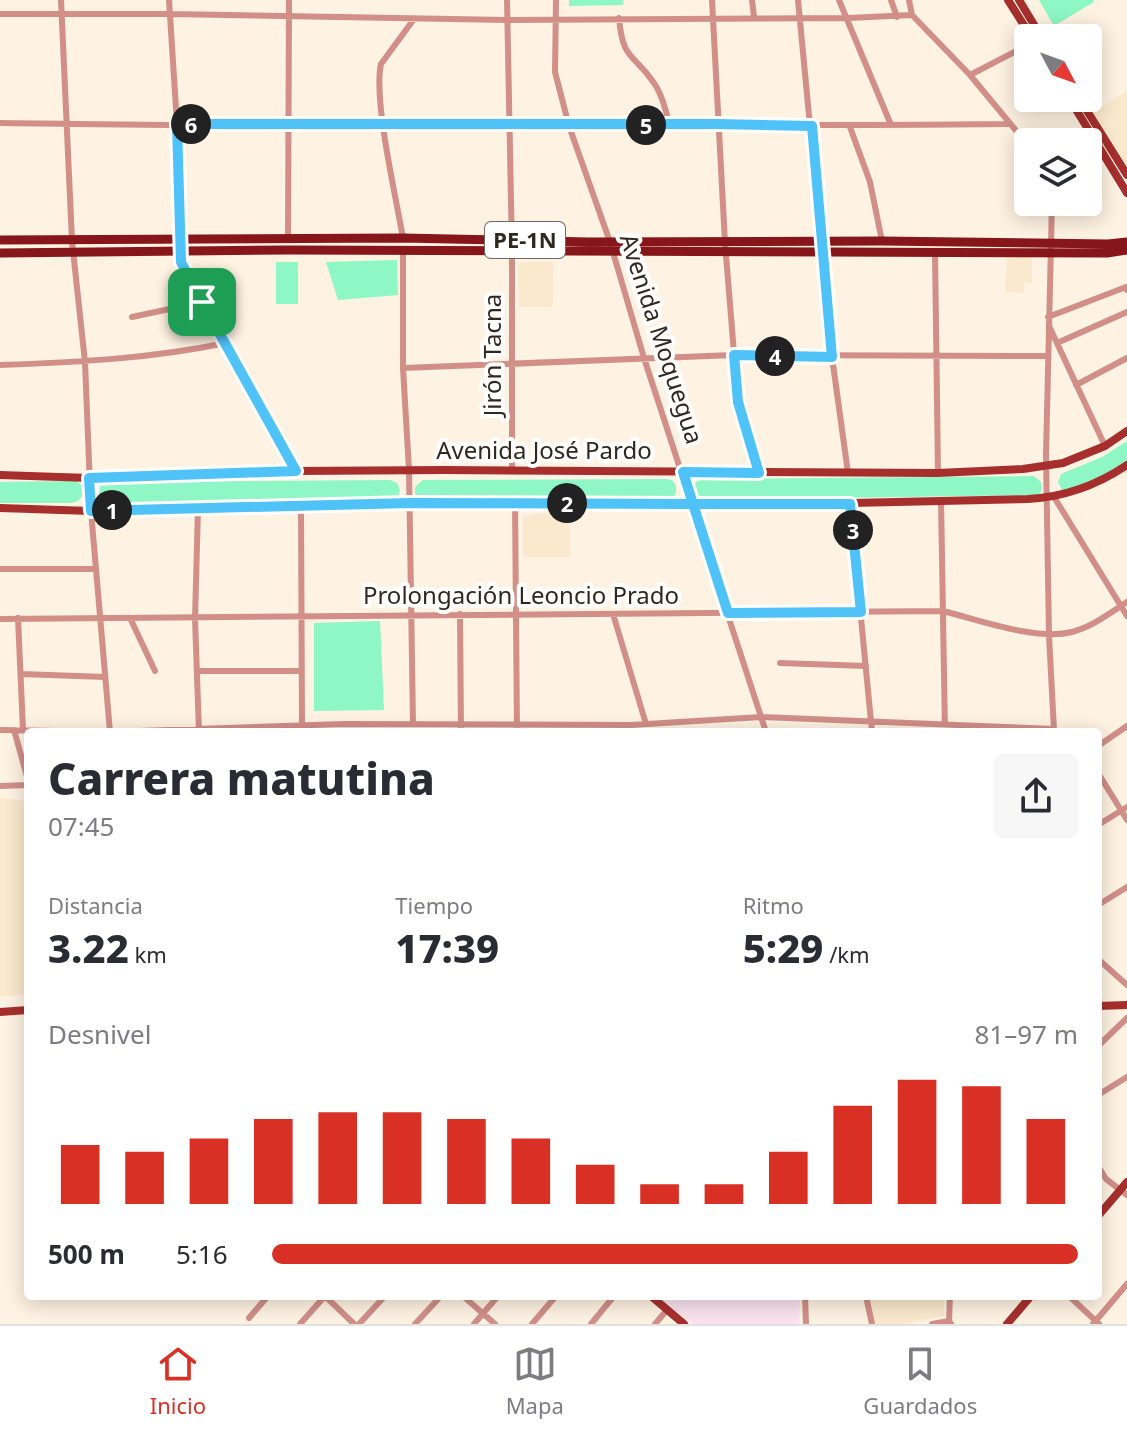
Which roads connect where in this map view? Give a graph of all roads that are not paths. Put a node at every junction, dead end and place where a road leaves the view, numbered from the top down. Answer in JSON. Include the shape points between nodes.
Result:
{"nodes":[{"id":1,"x":61,"y":0,"type":"edge"},
{"id":2,"x":169,"y":0,"type":"edge"},
{"id":3,"x":289,"y":0,"type":"edge"},
{"id":4,"x":507,"y":0,"type":"edge"},
{"id":5,"x":556,"y":0,"type":"edge"},
{"id":6,"x":712,"y":0,"type":"edge"},
{"id":7,"x":752,"y":0,"type":"edge"},
{"id":8,"x":798,"y":0,"type":"edge"},
{"id":9,"x":839,"y":0,"type":"edge"},
{"id":10,"x":891,"y":0,"type":"edge"},
{"id":11,"x":909,"y":0,"type":"edge"},
{"id":12,"x":1008,"y":0,"type":"edge"},
{"id":13,"x":1019,"y":0,"type":"edge"},
{"id":14,"x":0,"y":14,"type":"edge"},
{"id":15,"x":62,"y":14,"type":"junction"},
{"id":16,"x":170,"y":14,"type":"junction"},
{"id":17,"x":289,"y":15,"type":"junction"},
{"id":18,"x":912,"y":15,"type":"junction"},
{"id":19,"x":713,"y":17,"type":"junction"},
{"id":20,"x":754,"y":17,"type":"junction"},
{"id":21,"x":800,"y":17,"type":"junction"},
{"id":22,"x":897,"y":17,"type":"junction"},
{"id":23,"x":557,"y":18,"type":"junction"},
{"id":24,"x":619,"y":18,"type":"junction"},
{"id":25,"x":848,"y":18,"type":"junction"},
{"id":26,"x":414,"y":19,"type":"junction"},
{"id":27,"x":507,"y":20,"type":"junction"},
{"id":28,"x":1023,"y":24,"type":"edge"},
{"id":29,"x":1034,"y":24,"type":"edge"},
{"id":30,"x":1014,"y":52,"type":"edge"},
{"id":31,"x":970,"y":75,"type":"junction"},
{"id":32,"x":0,"y":123,"type":"edge"},
{"id":33,"x":384,"y":123,"type":"junction"},
{"id":34,"x":68,"y":124,"type":"junction"},
{"id":35,"x":177,"y":124,"type":"junction"},
{"id":36,"x":670,"y":124,"type":"junction"},
{"id":37,"x":717,"y":124,"type":"junction"},
{"id":38,"x":1009,"y":124,"type":"junction"},
{"id":39,"x":289,"y":125,"type":"junction"},
{"id":40,"x":891,"y":125,"type":"junction"},
{"id":41,"x":510,"y":126,"type":"junction"},
{"id":42,"x":569,"y":126,"type":"junction"},
{"id":43,"x":812,"y":126,"type":"junction"},
{"id":44,"x":850,"y":127,"type":"junction"},
{"id":45,"x":1014,"y":130,"type":"edge"},
{"id":46,"x":1102,"y":148,"type":"edge"},
{"id":47,"x":1102,"y":151,"type":"edge"},
{"id":48,"x":1127,"y":175,"type":"edge"},
{"id":49,"x":1127,"y":193,"type":"edge"},
{"id":50,"x":1051,"y":216,"type":"edge"},
{"id":51,"x":179,"y":238,"type":"junction"},
{"id":52,"x":288,"y":238,"type":"junction"},
{"id":53,"x":403,"y":238,"type":"junction"},
{"id":54,"x":511,"y":239,"type":"junction"},
{"id":55,"x":0,"y":240,"type":"edge"},
{"id":56,"x":72,"y":241,"type":"junction"},
{"id":57,"x":882,"y":241,"type":"junction"},
{"id":58,"x":1127,"y":242,"type":"edge"},
{"id":59,"x":611,"y":246,"type":"junction"},
{"id":60,"x":823,"y":246,"type":"junction"},
{"id":61,"x":725,"y":247,"type":"junction"},
{"id":62,"x":1049,"y":248,"type":"junction"},
{"id":63,"x":180,"y":250,"type":"junction"},
{"id":64,"x":403,"y":250,"type":"junction"},
{"id":65,"x":512,"y":250,"type":"junction"},
{"id":66,"x":1127,"y":250,"type":"edge"},
{"id":67,"x":73,"y":252,"type":"junction"},
{"id":68,"x":935,"y":252,"type":"junction"},
{"id":69,"x":0,"y":253,"type":"edge"},
{"id":70,"x":1127,"y":288,"type":"edge"},
{"id":71,"x":202,"y":302,"type":"junction"},
{"id":72,"x":1127,"y":312,"type":"edge"},
{"id":73,"x":132,"y":317,"type":"dead end"},
{"id":74,"x":1048,"y":320,"type":"junction"},
{"id":75,"x":226,"y":343,"type":"junction"},
{"id":76,"x":1057,"y":343,"type":"junction"},
{"id":77,"x":734,"y":355,"type":"junction"},
{"id":78,"x":1047,"y":356,"type":"junction"},
{"id":79,"x":832,"y":357,"type":"junction"},
{"id":80,"x":644,"y":358,"type":"junction"},
{"id":81,"x":937,"y":358,"type":"junction"},
{"id":82,"x":1127,"y":358,"type":"edge"},
{"id":83,"x":85,"y":362,"type":"junction"},
{"id":84,"x":510,"y":363,"type":"junction"},
{"id":85,"x":0,"y":365,"type":"edge"},
{"id":86,"x":403,"y":368,"type":"junction"},
{"id":87,"x":1076,"y":385,"type":"junction"},
{"id":88,"x":1127,"y":431,"type":"edge"},
{"id":89,"x":1105,"y":446,"type":"junction"},
{"id":90,"x":1127,"y":465,"type":"edge"},
{"id":91,"x":1047,"y":467,"type":"junction"},
{"id":92,"x":409,"y":470,"type":"junction"},
{"id":93,"x":512,"y":470,"type":"junction"},
{"id":94,"x":296,"y":471,"type":"junction"},
{"id":95,"x":683,"y":472,"type":"junction"},
{"id":96,"x":759,"y":473,"type":"junction"},
{"id":97,"x":848,"y":473,"type":"junction"},
{"id":98,"x":938,"y":473,"type":"junction"},
{"id":99,"x":0,"y":475,"type":"edge"},
{"id":100,"x":89,"y":478,"type":"junction"},
{"id":101,"x":1051,"y":498,"type":"junction"},
{"id":102,"x":941,"y":500,"type":"junction"},
{"id":103,"x":515,"y":502,"type":"junction"},
{"id":104,"x":410,"y":503,"type":"junction"},
{"id":105,"x":693,"y":504,"type":"junction"},
{"id":106,"x":850,"y":504,"type":"junction"},
{"id":107,"x":301,"y":505,"type":"junction"},
{"id":108,"x":0,"y":508,"type":"edge"},
{"id":109,"x":198,"y":508,"type":"junction"},
{"id":110,"x":91,"y":511,"type":"junction"},
{"id":111,"x":1065,"y":514,"type":"junction"},
{"id":112,"x":1047,"y":521,"type":"junction"},
{"id":113,"x":0,"y":569,"type":"edge"},
{"id":114,"x":96,"y":569,"type":"junction"},
{"id":115,"x":1124,"y":604,"type":"edge"},
{"id":116,"x":943,"y":611,"type":"junction"},
{"id":117,"x":861,"y":612,"type":"junction"},
{"id":118,"x":728,"y":613,"type":"junction"},
{"id":119,"x":460,"y":614,"type":"junction"},
{"id":120,"x":517,"y":614,"type":"junction"},
{"id":121,"x":613,"y":614,"type":"junction"},
{"id":122,"x":303,"y":615,"type":"junction"},
{"id":123,"x":412,"y":615,"type":"junction"},
{"id":124,"x":1127,"y":616,"type":"edge"},
{"id":125,"x":18,"y":618,"type":"junction"},
{"id":126,"x":0,"y":619,"type":"edge"},
{"id":127,"x":195,"y":619,"type":"junction"},
{"id":128,"x":101,"y":620,"type":"junction"},
{"id":129,"x":131,"y":620,"type":"junction"},
{"id":130,"x":1049,"y":636,"type":"junction"},
{"id":131,"x":780,"y":663,"type":"dead end"},
{"id":132,"x":866,"y":666,"type":"junction"},
{"id":133,"x":155,"y":671,"type":"dead end"},
{"id":134,"x":198,"y":671,"type":"junction"},
{"id":135,"x":301,"y":671,"type":"junction"},
{"id":136,"x":21,"y":674,"type":"junction"},
{"id":137,"x":105,"y":677,"type":"junction"},
{"id":138,"x":761,"y":717,"type":"junction"},
{"id":139,"x":871,"y":722,"type":"junction"},
{"id":140,"x":675,"y":723,"type":"junction"},
{"id":141,"x":944,"y":723,"type":"junction"},
{"id":142,"x":413,"y":724,"type":"junction"},
{"id":143,"x":646,"y":724,"type":"junction"},
{"id":144,"x":302,"y":725,"type":"junction"},
{"id":145,"x":1127,"y":726,"type":"edge"},
{"id":146,"x":110,"y":728,"type":"edge"},
{"id":147,"x":199,"y":728,"type":"edge"},
{"id":148,"x":288,"y":728,"type":"edge"},
{"id":149,"x":344,"y":728,"type":"edge"},
{"id":150,"x":400,"y":728,"type":"edge"},
{"id":151,"x":461,"y":728,"type":"edge"},
{"id":152,"x":517,"y":728,"type":"edge"},
{"id":153,"x":577,"y":728,"type":"edge"},
{"id":154,"x":631,"y":728,"type":"edge"},
{"id":155,"x":677,"y":728,"type":"edge"},
{"id":156,"x":765,"y":728,"type":"edge"},
{"id":157,"x":872,"y":728,"type":"edge"},
{"id":158,"x":945,"y":728,"type":"edge"},
{"id":159,"x":1013,"y":728,"type":"edge"},
{"id":160,"x":1055,"y":728,"type":"edge"},
{"id":161,"x":0,"y":730,"type":"edge"},
{"id":162,"x":14,"y":730,"type":"junction"},
{"id":163,"x":23,"y":730,"type":"joint"},
{"id":164,"x":1102,"y":743,"type":"edge"},
{"id":165,"x":24,"y":767,"type":"edge"},
{"id":166,"x":1102,"y":779,"type":"edge"},
{"id":167,"x":24,"y":783,"type":"edge"},
{"id":168,"x":0,"y":786,"type":"edge"},
{"id":169,"x":1124,"y":809,"type":"edge"},
{"id":170,"x":1127,"y":820,"type":"edge"},
{"id":171,"x":1102,"y":823,"type":"edge"},
{"id":172,"x":1127,"y":887,"type":"edge"},
{"id":173,"x":1102,"y":903,"type":"edge"},
{"id":174,"x":1102,"y":963,"type":"edge"},
{"id":175,"x":1127,"y":985,"type":"edge"},
{"id":176,"x":1127,"y":1005,"type":"edge"},
{"id":177,"x":1102,"y":1006,"type":"edge"},
{"id":178,"x":24,"y":1010,"type":"edge"},
{"id":179,"x":0,"y":1012,"type":"edge"},
{"id":180,"x":1127,"y":1018,"type":"edge"},
{"id":181,"x":1102,"y":1042,"type":"edge"},
{"id":182,"x":1127,"y":1077,"type":"edge"},
{"id":183,"x":1102,"y":1093,"type":"edge"},
{"id":184,"x":1102,"y":1172,"type":"edge"},
{"id":185,"x":1106,"y":1179,"type":"junction"},
{"id":186,"x":1102,"y":1180,"type":"edge"},
{"id":187,"x":1127,"y":1182,"type":"edge"},
{"id":188,"x":1124,"y":1193,"type":"edge"},
{"id":189,"x":1102,"y":1212,"type":"edge"},
{"id":190,"x":1127,"y":1284,"type":"edge"},
{"id":191,"x":265,"y":1300,"type":"edge"},
{"id":192,"x":321,"y":1300,"type":"edge"},
{"id":193,"x":330,"y":1300,"type":"edge"},
{"id":194,"x":381,"y":1300,"type":"edge"},
{"id":195,"x":437,"y":1300,"type":"edge"},
{"id":196,"x":467,"y":1300,"type":"edge"},
{"id":197,"x":495,"y":1300,"type":"edge"},
{"id":198,"x":553,"y":1300,"type":"edge"},
{"id":199,"x":611,"y":1300,"type":"edge"},
{"id":200,"x":656,"y":1300,"type":"edge"},
{"id":201,"x":805,"y":1300,"type":"edge"},
{"id":202,"x":867,"y":1300,"type":"edge"},
{"id":203,"x":950,"y":1300,"type":"edge"},
{"id":204,"x":1028,"y":1300,"type":"edge"},
{"id":205,"x":1073,"y":1300,"type":"edge"},
{"id":206,"x":667,"y":1310,"type":"junction"},
{"id":207,"x":483,"y":1314,"type":"junction"},
{"id":208,"x":249,"y":1318,"type":"dead end"},
{"id":209,"x":950,"y":1322,"type":"edge"},
{"id":210,"x":1010,"y":1323,"type":"edge"},
{"id":211,"x":1096,"y":1323,"type":"edge"},
{"id":212,"x":300,"y":1324,"type":"edge"},
{"id":213,"x":357,"y":1324,"type":"edge"},
{"id":214,"x":415,"y":1324,"type":"edge"},
{"id":215,"x":474,"y":1324,"type":"edge"},
{"id":216,"x":495,"y":1324,"type":"edge"},
{"id":217,"x":532,"y":1324,"type":"edge"},
{"id":218,"x":591,"y":1324,"type":"edge"},
{"id":219,"x":655,"y":1324,"type":"edge"},
{"id":220,"x":684,"y":1324,"type":"edge"},
{"id":221,"x":806,"y":1324,"type":"edge"},
{"id":222,"x":872,"y":1324,"type":"edge"},
{"id":223,"x":932,"y":1324,"type":"edge"}],
"edges":[{"from":1,"to":15,"type":"street"},
{"from":2,"to":16,"type":"street"},
{"from":3,"to":17,"type":"street"},
{"from":4,"to":27,"type":"street","name":"Jirón Tacna"},
{"from":5,"to":23,"type":"street","name":"Avenida Moquegua"},
{"from":6,"to":19,"type":"street"},
{"from":7,"to":20,"type":"street"},
{"from":8,"to":21,"type":"street"},
{"from":9,"to":25,"type":"street"},
{"from":10,"to":22,"type":"street"},
{"from":11,"to":18,"type":"street"},
{"from":12,"to":28,"type":"main road"},
{"from":13,"to":29,"type":"main road"},
{"from":14,"to":15,"type":"street"},
{"from":15,"to":16,"type":"street"},
{"from":15,"to":34,"type":"street"},
{"from":16,"to":17,"type":"street"},
{"from":16,"to":35,"type":"street"},
{"from":17,"to":26,"type":"street"},
{"from":17,"to":39,"type":"street"},
{"from":18,"to":22,"type":"street"},
{"from":18,"to":31,"type":"street"},
{"from":19,"to":20,"type":"street"},
{"from":19,"to":24,"type":"street"},
{"from":19,"to":37,"type":"street"},
{"from":20,"to":21,"type":"street"},
{"from":21,"to":25,"type":"street"},
{"from":21,"to":43,"type":"street"},
{"from":22,"to":25,"type":"street"},
{"from":23,"to":24,"type":"street"},
{"from":23,"to":27,"type":"street"},
{"from":23,"to":42,"type":"street","name":"Avenida Moquegua","via":[[555,72]]},
{"from":24,"to":36,"type":"street","via":[[626,53],[660,92]]},
{"from":25,"to":40,"type":"street"},
{"from":26,"to":27,"type":"street"},
{"from":26,"to":33,"type":"street","via":[[381,64]]},
{"from":27,"to":41,"type":"street","name":"Jirón Tacna"},
{"from":30,"to":31,"type":"street"},
{"from":31,"to":38,"type":"street"},
{"from":32,"to":34,"type":"street"},
{"from":33,"to":39,"type":"street"},
{"from":33,"to":41,"type":"street"},
{"from":33,"to":53,"type":"street"},
{"from":34,"to":35,"type":"street"},
{"from":34,"to":56,"type":"street"},
{"from":35,"to":39,"type":"street"},
{"from":35,"to":51,"type":"street"},
{"from":36,"to":37,"type":"street"},
{"from":36,"to":42,"type":"street"},
{"from":37,"to":43,"type":"street"},
{"from":37,"to":61,"type":"street"},
{"from":38,"to":40,"type":"street"},
{"from":38,"to":45,"type":"street"},
{"from":39,"to":52,"type":"street"},
{"from":40,"to":44,"type":"street"},
{"from":41,"to":42,"type":"street"},
{"from":41,"to":54,"type":"street","name":"Jirón Tacna"},
{"from":42,"to":59,"type":"street","name":"Avenida Moquegua"},
{"from":43,"to":44,"type":"street"},
{"from":43,"to":60,"type":"street"},
{"from":44,"to":57,"type":"street","via":[[870,182]]},
{"from":46,"to":48,"type":"main road"},
{"from":47,"to":49,"type":"main road"},
{"from":50,"to":62,"type":"street"},
{"from":51,"to":52,"type":"highway","number":"PE-1N"},
{"from":51,"to":56,"type":"highway","number":"PE-1N"},
{"from":51,"to":63,"type":"street"},
{"from":52,"to":53,"type":"highway","number":"PE-1N"},
{"from":53,"to":54,"type":"highway","number":"PE-1N"},
{"from":54,"to":59,"type":"highway","number":"PE-1N"},
{"from":54,"to":65,"type":"street","name":"Jirón Tacna"},
{"from":55,"to":56,"type":"highway","number":"PE-1N"},
{"from":56,"to":67,"type":"street"},
{"from":57,"to":60,"type":"highway","number":"PE-1N"},
{"from":57,"to":62,"type":"highway","number":"PE-1N"},
{"from":58,"to":62,"type":"highway","number":"PE-1N"},
{"from":59,"to":61,"type":"highway","number":"PE-1N"},
{"from":59,"to":65,"type":"highway","number":"PE-1N"},
{"from":59,"to":80,"type":"street","name":"Avenida Moquegua"},
{"from":60,"to":61,"type":"highway","number":"PE-1N"},
{"from":60,"to":68,"type":"highway","number":"PE-1N"},
{"from":60,"to":79,"type":"street"},
{"from":61,"to":77,"type":"street"},
{"from":62,"to":66,"type":"highway","number":"PE-1N"},
{"from":62,"to":68,"type":"highway","number":"PE-1N"},
{"from":62,"to":74,"type":"street"},
{"from":63,"to":64,"type":"highway","number":"PE-1N"},
{"from":63,"to":67,"type":"highway","number":"PE-1N"},
{"from":63,"to":71,"type":"street"},
{"from":64,"to":65,"type":"highway","number":"PE-1N"},
{"from":64,"to":86,"type":"street"},
{"from":65,"to":84,"type":"street","name":"Jirón Tacna"},
{"from":67,"to":69,"type":"highway","number":"PE-1N"},
{"from":67,"to":83,"type":"street"},
{"from":68,"to":81,"type":"street"},
{"from":70,"to":74,"type":"street"},
{"from":71,"to":73,"type":"street"},
{"from":71,"to":75,"type":"street"},
{"from":72,"to":76,"type":"street"},
{"from":74,"to":76,"type":"street"},
{"from":74,"to":78,"type":"street"},
{"from":75,"to":83,"type":"street","via":[[162,356]]},
{"from":75,"to":94,"type":"street"},
{"from":76,"to":87,"type":"street"},
{"from":77,"to":79,"type":"street"},
{"from":77,"to":80,"type":"street"},
{"from":77,"to":96,"type":"street","via":[[738,402]]},
{"from":78,"to":81,"type":"street"},
{"from":78,"to":91,"type":"street"},
{"from":79,"to":81,"type":"street"},
{"from":79,"to":97,"type":"street"},
{"from":80,"to":84,"type":"street"},
{"from":80,"to":95,"type":"street","name":"Avenida Moquegua"},
{"from":81,"to":98,"type":"street"},
{"from":82,"to":87,"type":"street"},
{"from":83,"to":85,"type":"street"},
{"from":83,"to":100,"type":"street"},
{"from":84,"to":86,"type":"street"},
{"from":84,"to":93,"type":"street","name":"Jirón Tacna"},
{"from":86,"to":92,"type":"street"},
{"from":87,"to":89,"type":"street"},
{"from":88,"to":89,"type":"main road","name":"Avenida José Pardo"},
{"from":89,"to":91,"type":"main road","name":"Avenida José Pardo"},
{"from":90,"to":101,"type":"main road","via":[[1095,484]]},
{"from":91,"to":98,"type":"main road","name":"Avenida José Pardo"},
{"from":91,"to":101,"type":"street"},
{"from":92,"to":93,"type":"main road","name":"Avenida José Pardo"},
{"from":92,"to":94,"type":"main road","name":"Avenida José Pardo"},
{"from":92,"to":104,"type":"street"},
{"from":93,"to":95,"type":"main road","name":"Avenida José Pardo"},
{"from":94,"to":100,"type":"main road","name":"Avenida José Pardo"},
{"from":95,"to":96,"type":"main road","name":"Avenida José Pardo"},
{"from":95,"to":105,"type":"street","name":"Avenida Moquegua"},
{"from":96,"to":97,"type":"main road","name":"Avenida José Pardo"},
{"from":97,"to":98,"type":"main road","name":"Avenida José Pardo"},
{"from":99,"to":100,"type":"main road","name":"Avenida José Pardo"},
{"from":100,"to":110,"type":"street"},
{"from":101,"to":102,"type":"main road"},
{"from":101,"to":111,"type":"street"},
{"from":101,"to":112,"type":"street"},
{"from":102,"to":106,"type":"main road"},
{"from":102,"to":116,"type":"street"},
{"from":103,"to":104,"type":"main road"},
{"from":103,"to":105,"type":"main road"},
{"from":103,"to":120,"type":"street"},
{"from":104,"to":107,"type":"main road"},
{"from":104,"to":123,"type":"street"},
{"from":105,"to":106,"type":"main road"},
{"from":105,"to":118,"type":"street","name":"Avenida Moquegua"},
{"from":106,"to":117,"type":"street"},
{"from":107,"to":109,"type":"main road"},
{"from":107,"to":122,"type":"street"},
{"from":108,"to":110,"type":"main road"},
{"from":109,"to":110,"type":"main road"},
{"from":109,"to":127,"type":"street"},
{"from":110,"to":114,"type":"street"},
{"from":111,"to":112,"type":"street"},
{"from":111,"to":115,"type":"street"},
{"from":112,"to":130,"type":"street"},
{"from":113,"to":114,"type":"street"},
{"from":114,"to":128,"type":"street"},
{"from":115,"to":124,"type":"street"},
{"from":115,"to":130,"type":"street","name":"Prolongación Leoncio Prado","via":[[1093,624]]},
{"from":116,"to":117,"type":"street","name":"Prolongación Leoncio Prado"},
{"from":116,"to":130,"type":"street","name":"Prolongación Leoncio Prado"},
{"from":116,"to":141,"type":"street"},
{"from":117,"to":118,"type":"street","name":"Prolongación Leoncio Prado"},
{"from":117,"to":132,"type":"street"},
{"from":118,"to":121,"type":"street","name":"Prolongación Leoncio Prado"},
{"from":118,"to":138,"type":"street","name":"Avenida Moquegua"},
{"from":119,"to":120,"type":"street","name":"Prolongación Leoncio Prado"},
{"from":119,"to":123,"type":"street","name":"Prolongación Leoncio Prado"},
{"from":119,"to":151,"type":"street"},
{"from":120,"to":121,"type":"street","name":"Prolongación Leoncio Prado"},
{"from":120,"to":152,"type":"street"},
{"from":121,"to":143,"type":"street"},
{"from":122,"to":123,"type":"street","name":"Prolongación Leoncio Prado"},
{"from":122,"to":127,"type":"street","name":"Prolongación Leoncio Prado"},
{"from":122,"to":135,"type":"street"},
{"from":123,"to":142,"type":"street"},
{"from":125,"to":126,"type":"street","name":"Prolongación Leoncio Prado"},
{"from":125,"to":128,"type":"street","name":"Prolongación Leoncio Prado"},
{"from":125,"to":136,"type":"street"},
{"from":127,"to":129,"type":"street","name":"Prolongación Leoncio Prado"},
{"from":127,"to":134,"type":"street"},
{"from":128,"to":129,"type":"street","name":"Prolongación Leoncio Prado"},
{"from":128,"to":137,"type":"street"},
{"from":129,"to":133,"type":"street"},
{"from":130,"to":160,"type":"street"},
{"from":131,"to":132,"type":"street"},
{"from":132,"to":139,"type":"street"},
{"from":134,"to":135,"type":"street"},
{"from":134,"to":147,"type":"street"},
{"from":135,"to":144,"type":"street"},
{"from":136,"to":137,"type":"street"},
{"from":136,"to":163,"type":"street"},
{"from":137,"to":146,"type":"street"},
{"from":138,"to":139,"type":"street"},
{"from":138,"to":140,"type":"street"},
{"from":138,"to":156,"type":"street","name":"Avenida Moquegua"},
{"from":139,"to":141,"type":"street"},
{"from":139,"to":157,"type":"street"},
{"from":140,"to":143,"type":"street"},
{"from":140,"to":155,"type":"street"},
{"from":141,"to":158,"type":"street"},
{"from":141,"to":159,"type":"street"},
{"from":142,"to":150,"type":"street"},
{"from":142,"to":151,"type":"street"},
{"from":143,"to":154,"type":"street"},
{"from":144,"to":148,"type":"street"},
{"from":144,"to":149,"type":"street"},
{"from":145,"to":164,"type":"street"},
{"from":149,"to":150,"type":"street"},
{"from":151,"to":152,"type":"street"},
{"from":152,"to":153,"type":"street"},
{"from":153,"to":154,"type":"street"},
{"from":161,"to":162,"type":"street"},
{"from":162,"to":163,"type":"street"},
{"from":162,"to":165,"type":"street"},
{"from":166,"to":169,"type":"street"},
{"from":167,"to":168,"type":"street"},
{"from":169,"to":170,"type":"street"},
{"from":169,"to":171,"type":"street"},
{"from":172,"to":173,"type":"street"},
{"from":174,"to":175,"type":"street"},
{"from":176,"to":177,"type":"main road"},
{"from":178,"to":179,"type":"main road"},
{"from":180,"to":181,"type":"street"},
{"from":182,"to":183,"type":"street"},
{"from":184,"to":185,"type":"street"},
{"from":185,"to":186,"type":"street"},
{"from":185,"to":188,"type":"street"},
{"from":187,"to":188,"type":"main road"},
{"from":188,"to":189,"type":"main road"},
{"from":190,"to":211,"type":"street"},
{"from":191,"to":208,"type":"street"},
{"from":192,"to":212,"type":"street"},
{"from":193,"to":213,"type":"street"},
{"from":194,"to":213,"type":"street"},
{"from":195,"to":214,"type":"street"},
{"from":196,"to":207,"type":"street"},
{"from":197,"to":207,"type":"street"},
{"from":198,"to":217,"type":"street"},
{"from":199,"to":218,"type":"street"},
{"from":200,"to":206,"type":"main road"},
{"from":201,"to":221,"type":"street"},
{"from":202,"to":222,"type":"street"},
{"from":203,"to":209,"type":"street"},
{"from":204,"to":210,"type":"main road"},
{"from":205,"to":211,"type":"street"},
{"from":206,"to":219,"type":"street"},
{"from":206,"to":220,"type":"main road"},
{"from":207,"to":215,"type":"street"},
{"from":207,"to":216,"type":"street"},
{"from":209,"to":223,"type":"street"}]}
